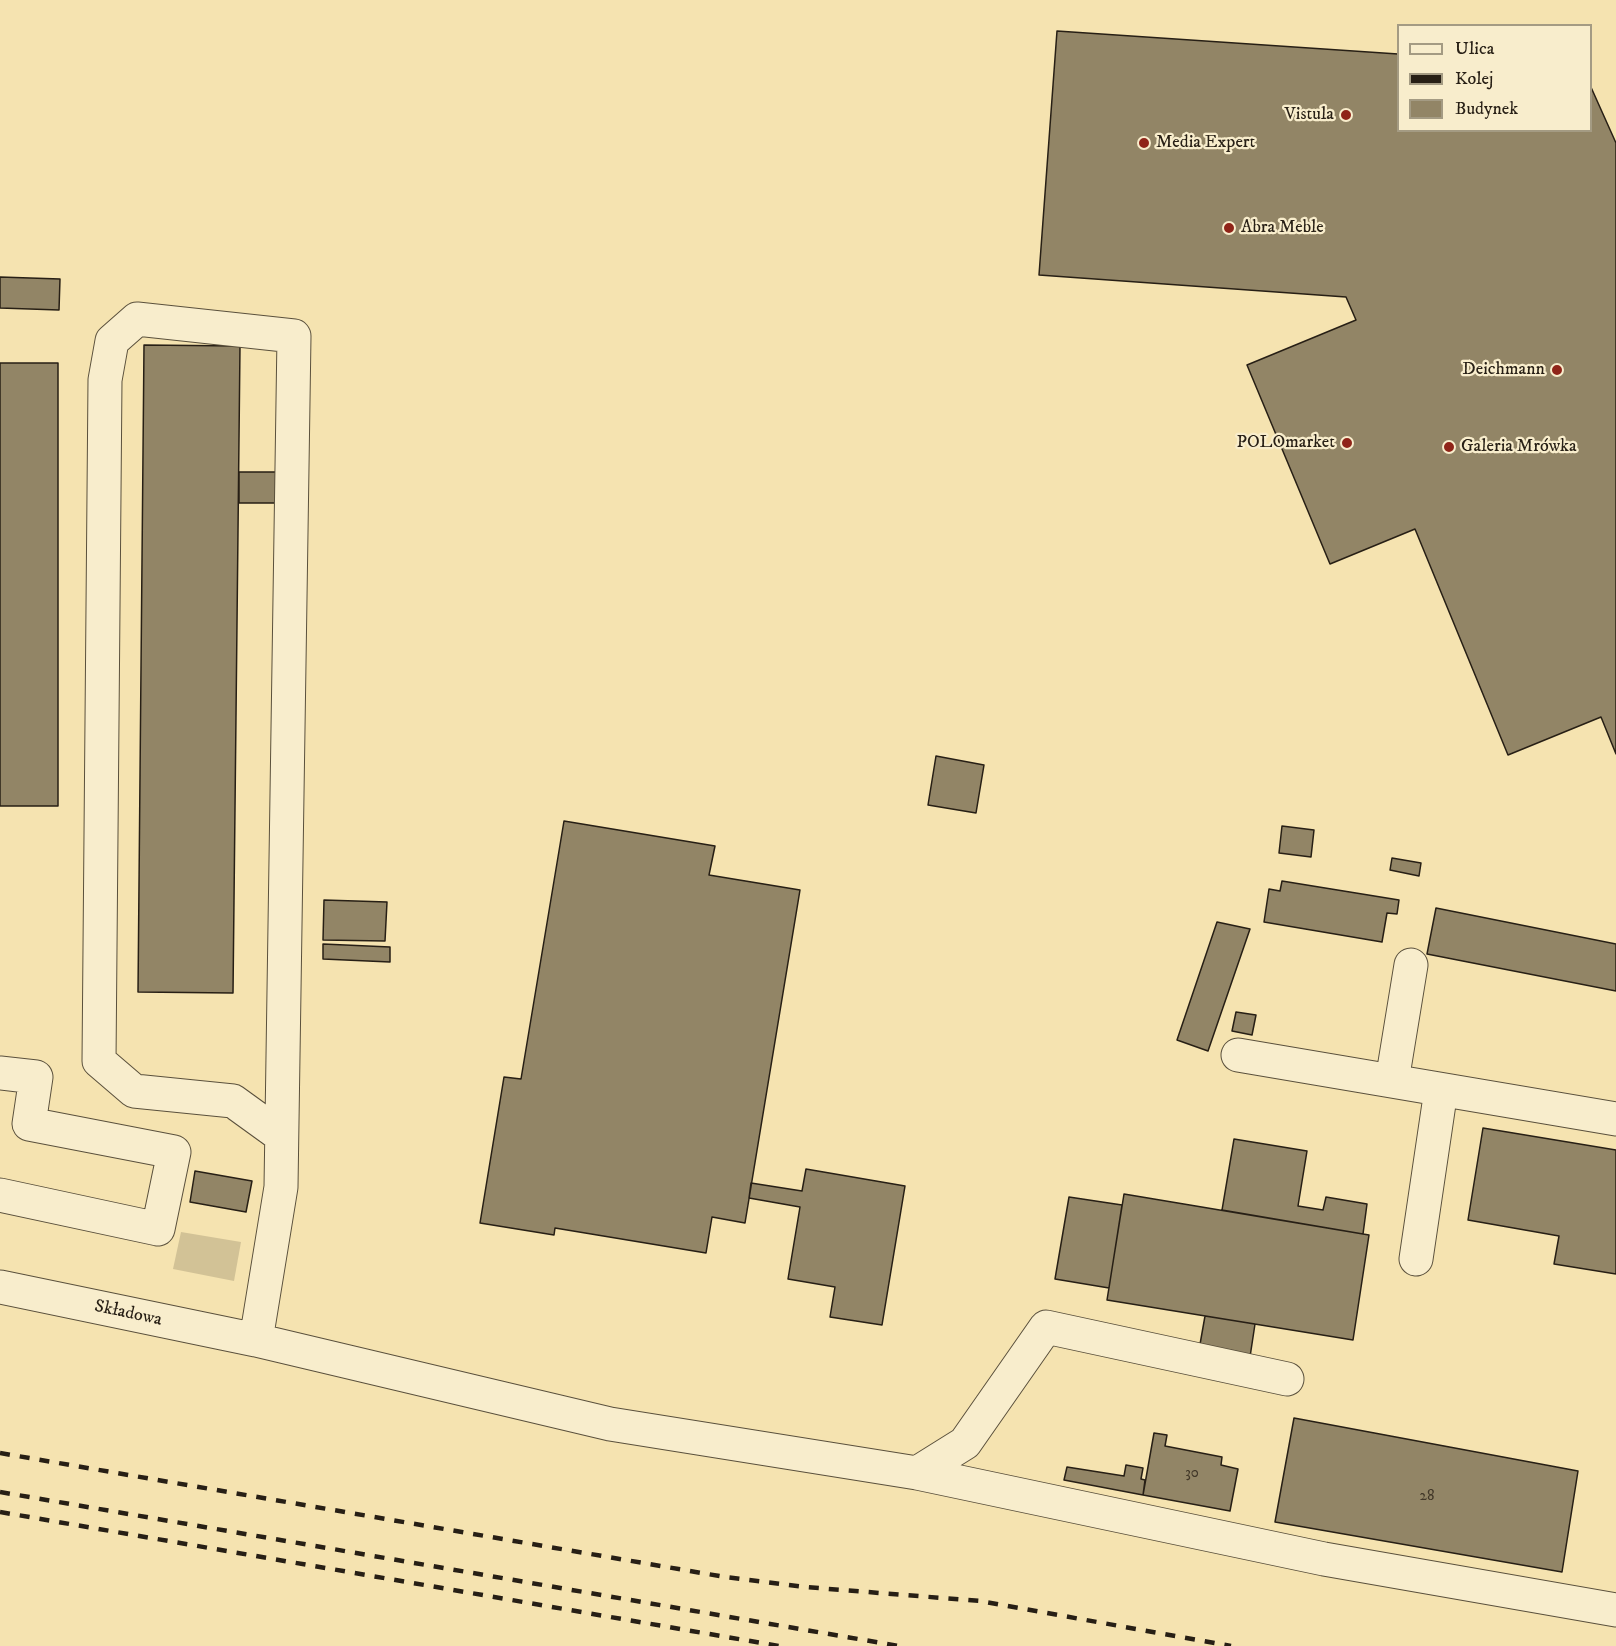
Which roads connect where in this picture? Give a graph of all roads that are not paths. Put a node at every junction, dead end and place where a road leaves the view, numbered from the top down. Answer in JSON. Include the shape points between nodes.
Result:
{"nodes":[{"id":1,"x":1411,"y":965,"type":"dead end"},
{"id":2,"x":1238,"y":1055,"type":"dead end"},
{"id":3,"x":0,"y":1072,"type":"edge"},
{"id":4,"x":1392,"y":1081,"type":"junction"},
{"id":5,"x":1440,"y":1090,"type":"junction"},
{"id":6,"x":1616,"y":1119,"type":"edge"},
{"id":7,"x":280,"y":1135,"type":"junction"},
{"id":8,"x":0,"y":1195,"type":"edge"},
{"id":9,"x":1416,"y":1258,"type":"dead end"},
{"id":10,"x":0,"y":1287,"type":"edge"},
{"id":11,"x":255,"y":1340,"type":"junction"},
{"id":12,"x":1287,"y":1379,"type":"dead end"},
{"id":13,"x":917,"y":1473,"type":"junction"},
{"id":14,"x":1616,"y":1610,"type":"edge"}],
"edges":[{"from":1,"to":4,"type":"lane"},
{"from":2,"to":4,"type":"lane"},
{"from":3,"to":8,"type":"lane","via":[[36,1077],[29,1124],[174,1152],[158,1229]]},
{"from":4,"to":5,"type":"lane"},
{"from":5,"to":6,"type":"lane"},
{"from":5,"to":9,"type":"lane"},
{"from":7,"to":7,"type":"lane","via":[[233,1101],[134,1091],[99,1061],[105,380],[112,341],[137,319],[294,336]]},
{"from":7,"to":11,"type":"lane","via":[[281,1187]]},
{"from":10,"to":11,"type":"lane","name":"Składowa"},
{"from":11,"to":13,"type":"lane","name":"Składowa","via":[[610,1424]]},
{"from":12,"to":13,"type":"lane","via":[[1046,1327],[965,1443]]},
{"from":13,"to":14,"type":"lane","name":"Składowa","via":[[1324,1559]]}]}
